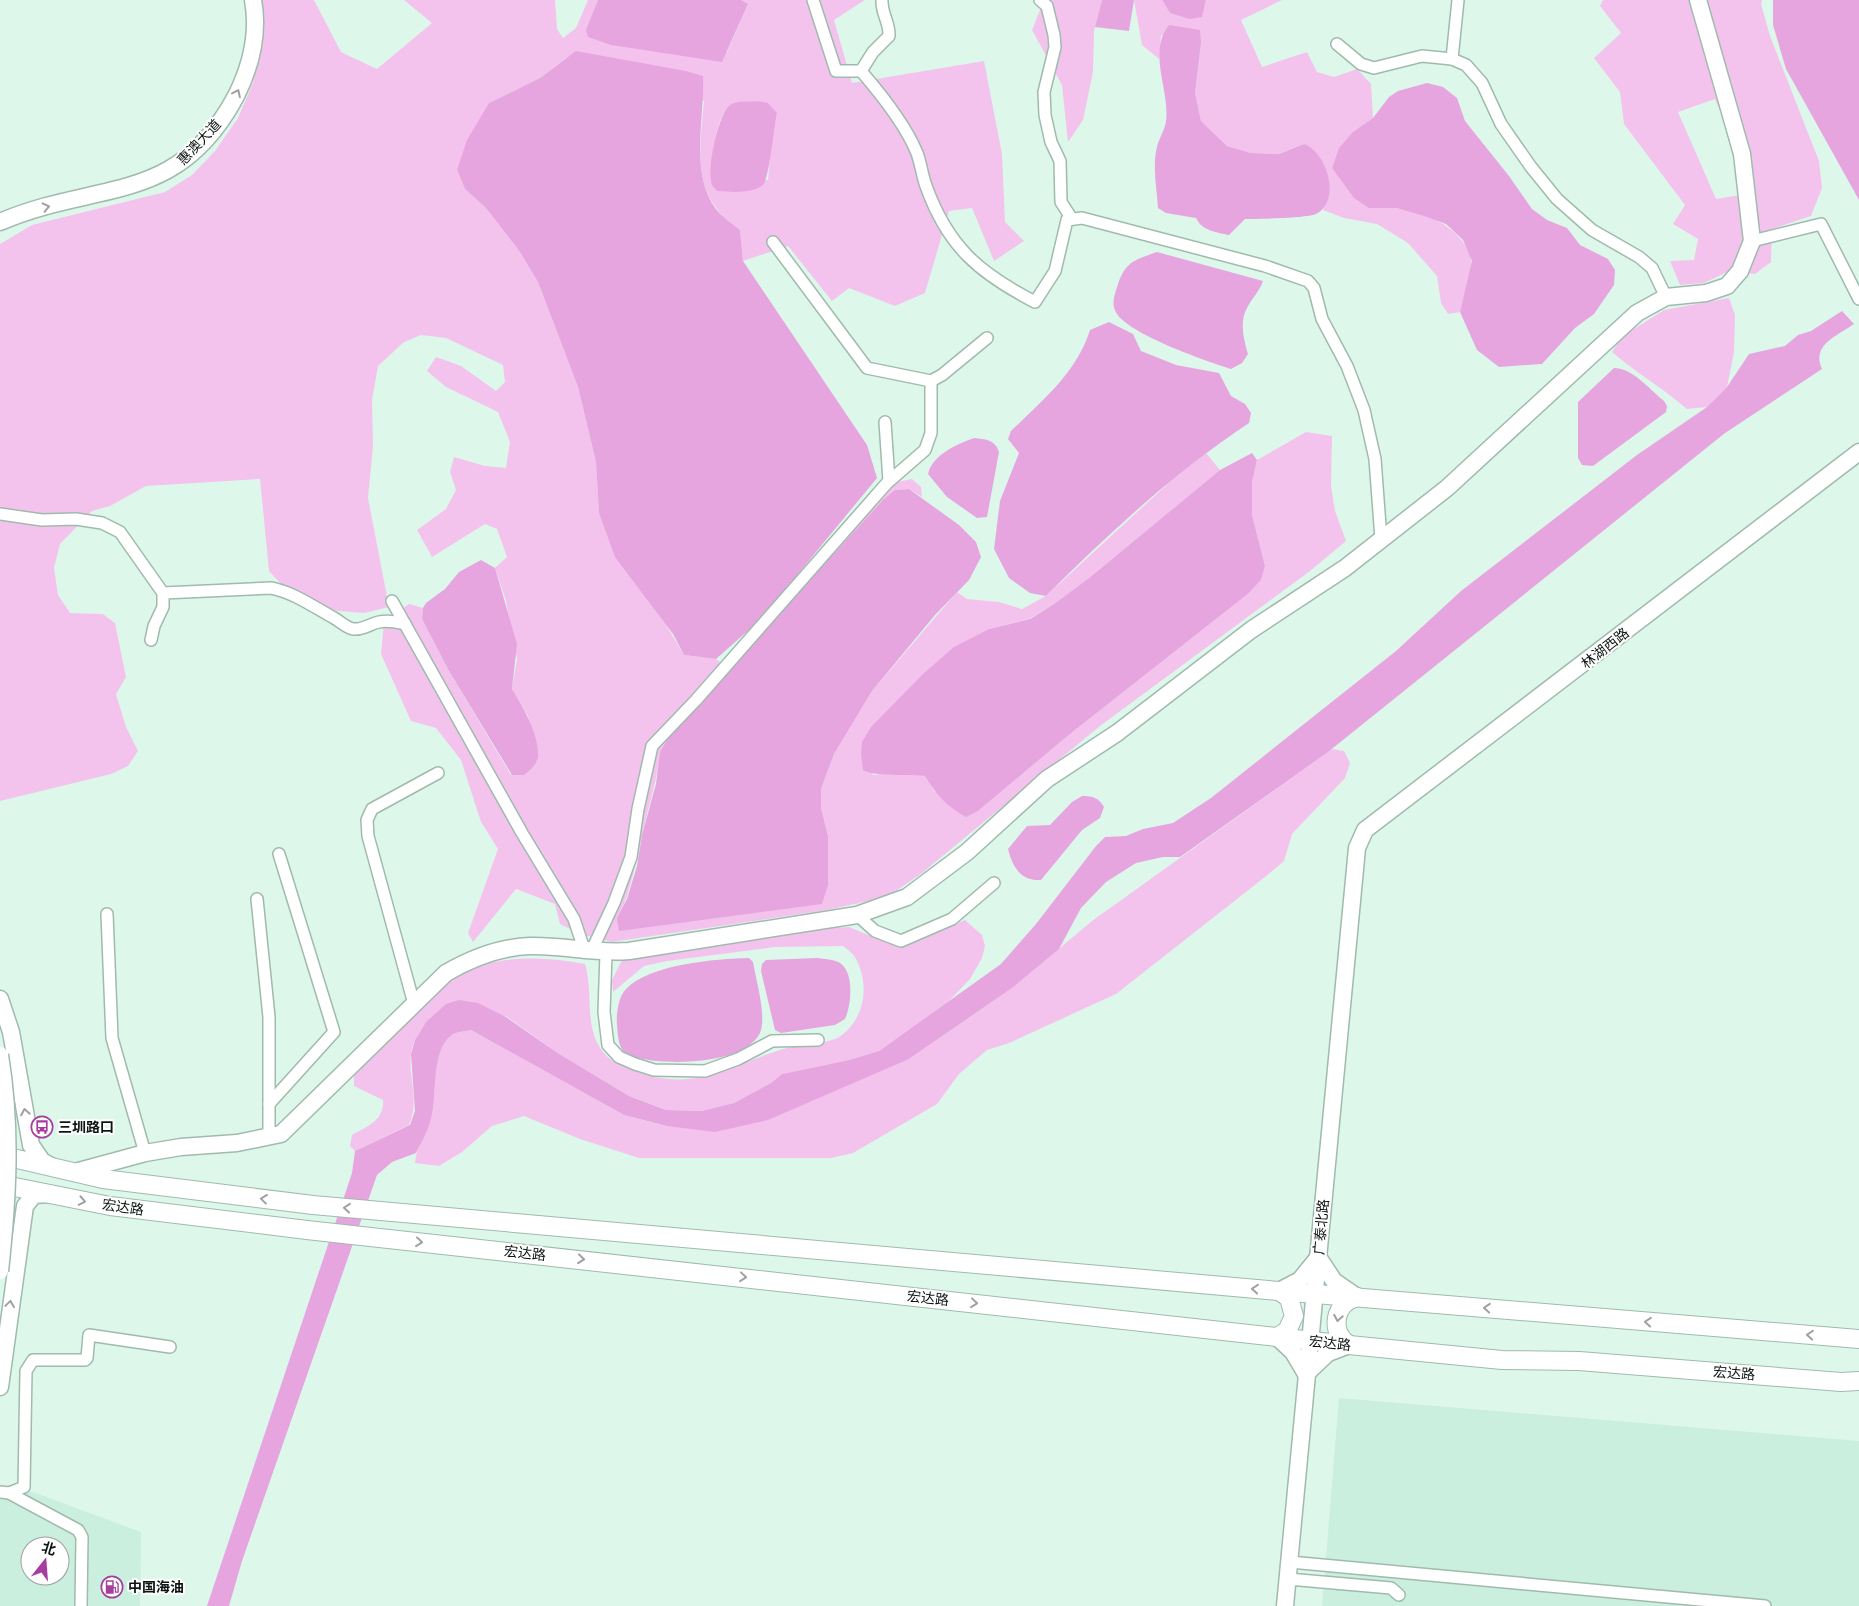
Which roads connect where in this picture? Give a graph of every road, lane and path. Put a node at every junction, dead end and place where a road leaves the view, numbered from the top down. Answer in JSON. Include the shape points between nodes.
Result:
{"nodes":[{"id":1,"x":253,"y":0,"type":"edge"},
{"id":2,"x":813,"y":0,"type":"edge"},
{"id":3,"x":882,"y":0,"type":"edge"},
{"id":4,"x":1040,"y":0,"type":"edge"},
{"id":5,"x":1458,"y":0,"type":"edge"},
{"id":6,"x":1698,"y":0,"type":"edge"},
{"id":7,"x":1336,"y":44,"type":"dead end"},
{"id":8,"x":1452,"y":59,"type":"junction"},
{"id":9,"x":862,"y":71,"type":"junction"},
{"id":10,"x":1072,"y":219,"type":"junction"},
{"id":11,"x":0,"y":222,"type":"edge"},
{"id":12,"x":1752,"y":241,"type":"junction"},
{"id":13,"x":773,"y":242,"type":"dead end"},
{"id":14,"x":1666,"y":296,"type":"junction"},
{"id":15,"x":1859,"y":298,"type":"edge"},
{"id":16,"x":987,"y":338,"type":"dead end"},
{"id":17,"x":931,"y":381,"type":"junction"},
{"id":18,"x":885,"y":422,"type":"dead end"},
{"id":19,"x":1859,"y":452,"type":"edge"},
{"id":20,"x":890,"y":480,"type":"junction"},
{"id":21,"x":0,"y":514,"type":"edge"},
{"id":22,"x":1381,"y":539,"type":"junction"},
{"id":23,"x":163,"y":593,"type":"junction"},
{"id":24,"x":392,"y":601,"type":"dead end"},
{"id":25,"x":405,"y":624,"type":"junction"},
{"id":26,"x":151,"y":640,"type":"dead end"},
{"id":27,"x":438,"y":773,"type":"dead end"},
{"id":28,"x":1357,"y":848,"type":"joint"},
{"id":29,"x":279,"y":854,"type":"dead end"},
{"id":30,"x":994,"y":883,"type":"dead end"},
{"id":31,"x":257,"y":899,"type":"dead end"},
{"id":32,"x":107,"y":914,"type":"dead end"},
{"id":33,"x":857,"y":915,"type":"junction"},
{"id":34,"x":594,"y":952,"type":"junction"},
{"id":35,"x":0,"y":999,"type":"edge"},
{"id":36,"x":414,"y":1004,"type":"junction"},
{"id":37,"x":818,"y":1040,"type":"dead end"},
{"id":38,"x":0,"y":1055,"type":"edge"},
{"id":39,"x":269,"y":1104,"type":"junction"},
{"id":40,"x":269,"y":1138,"type":"junction"},
{"id":41,"x":145,"y":1153,"type":"junction"},
{"id":42,"x":0,"y":1155,"type":"edge"},
{"id":43,"x":54,"y":1167,"type":"junction"},
{"id":44,"x":75,"y":1172,"type":"junction"},
{"id":45,"x":0,"y":1184,"type":"edge"},
{"id":46,"x":48,"y":1194,"type":"junction"},
{"id":47,"x":1318,"y":1257,"type":"junction"},
{"id":48,"x":0,"y":1271,"type":"edge"},
{"id":49,"x":1279,"y":1291,"type":"junction"},
{"id":50,"x":1315,"y":1294,"type":"junction"},
{"id":51,"x":1357,"y":1297,"type":"junction"},
{"id":52,"x":1277,"y":1337,"type":"junction"},
{"id":53,"x":1859,"y":1339,"type":"edge"},
{"id":54,"x":1309,"y":1340,"type":"junction"},
{"id":55,"x":1349,"y":1345,"type":"junction"},
{"id":56,"x":170,"y":1347,"type":"dead end"},
{"id":57,"x":1306,"y":1374,"type":"junction"},
{"id":58,"x":1859,"y":1381,"type":"edge"},
{"id":59,"x":0,"y":1387,"type":"edge"},
{"id":60,"x":5,"y":1492,"type":"edge"},
{"id":61,"x":1290,"y":1562,"type":"junction"},
{"id":62,"x":1288,"y":1579,"type":"junction"},
{"id":63,"x":1399,"y":1595,"type":"dead end"},
{"id":64,"x":81,"y":1606,"type":"edge"},
{"id":65,"x":1285,"y":1606,"type":"edge"},
{"id":66,"x":1765,"y":1606,"type":"edge"}],
"edges":[{"from":11,"to":1,"type":"street","name":"惠澳大道","one_way":true,"via":[[22,212],[143,183],[176,168],[194,152],[227,112],[238,91],[255,43]]},
{"from":2,"to":9,"type":"street","via":[[836,71]]},
{"from":3,"to":9,"type":"street","via":[[890,26],[889,36],[873,52]]},
{"from":4,"to":10,"type":"street","via":[[1047,6],[1055,48],[1044,92],[1045,115],[1051,142],[1060,161],[1061,202]]},
{"from":5,"to":8,"type":"street"},
{"from":6,"to":12,"type":"street","via":[[1742,154]]},
{"from":7,"to":8,"type":"street","via":[[1362,64],[1374,68],[1422,56]]},
{"from":8,"to":14,"type":"street","via":[[1466,65],[1482,83],[1501,124],[1557,199],[1592,230],[1652,268]]},
{"from":9,"to":10,"type":"street","via":[[884,98],[916,152],[936,209],[961,251],[974,264],[1035,302],[1055,271],[1067,220]]},
{"from":10,"to":22,"type":"street","via":[[1082,218],[1186,244],[1308,281],[1314,288],[1322,319],[1347,366],[1364,410],[1375,459]]},
{"from":12,"to":14,"type":"street","via":[[1740,271],[1726,286],[1706,293]]},
{"from":12,"to":15,"type":"street","via":[[1821,224]]},
{"from":13,"to":17,"type":"street","via":[[867,368]]},
{"from":14,"to":22,"type":"street","via":[[1637,313],[1447,488]]},
{"from":16,"to":17,"type":"street"},
{"from":17,"to":20,"type":"street","via":[[931,433],[925,450]]},
{"from":18,"to":20,"type":"street"},
{"from":19,"to":28,"type":"street","name":"林湖西路","via":[[1365,830]]},
{"from":20,"to":34,"type":"street","via":[[652,746],[631,857]]},
{"from":21,"to":23,"type":"street","via":[[102,523],[120,532]]},
{"from":22,"to":33,"type":"street","via":[[1344,568],[1251,630],[1117,733],[1047,779],[967,852],[908,897]]},
{"from":23,"to":25,"type":"street","via":[[271,588],[283,590],[354,629],[363,629],[378,622]]},
{"from":23,"to":26,"type":"street","via":[[163,607]]},
{"from":24,"to":25,"type":"street"},
{"from":25,"to":34,"type":"street","via":[[522,833]]},
{"from":27,"to":36,"type":"street","via":[[372,809],[366,820]]},
{"from":28,"to":47,"type":"street","name":"广泰北路"},
{"from":29,"to":39,"type":"street","via":[[334,1032]]},
{"from":30,"to":33,"type":"street","via":[[952,919],[902,941],[892,940],[875,931]]},
{"from":31,"to":39,"type":"street","via":[[269,1017]]},
{"from":32,"to":41,"type":"street","via":[[112,1038]]},
{"from":33,"to":34,"type":"street"},
{"from":34,"to":36,"type":"street","via":[[529,946],[490,953],[446,973]]},
{"from":34,"to":37,"type":"street","via":[[608,1045],[619,1057],[635,1064],[654,1070],[705,1071],[738,1059],[772,1041]]},
{"from":43,"to":35,"type":"street","one_way":true,"via":[[42,1161],[31,1145],[11,1032]]},
{"from":36,"to":40,"type":"street","via":[[281,1134]]},
{"from":38,"to":48,"type":"street","bridge":true,"via":[[9,1151]]},
{"from":39,"to":40,"type":"street"},
{"from":40,"to":41,"type":"street"},
{"from":41,"to":44,"type":"street"},
{"from":42,"to":43,"type":"main road","name":"宏达路"},
{"from":43,"to":44,"type":"main road","name":"宏达路"},
{"from":49,"to":44,"type":"main road","name":"宏达路","one_way":true,"via":[[312,1205],[103,1179]]},
{"from":45,"to":46,"type":"main road","name":"宏达路"},
{"from":46,"to":52,"type":"main road","name":"宏达路","one_way":true,"via":[[110,1206],[306,1230]]},
{"from":59,"to":46,"type":"street","one_way":true,"via":[[25,1206],[34,1195]]},
{"from":47,"to":49,"type":"street","via":[[1300,1280]]},
{"from":47,"to":50,"type":"street","name":"广泰北路"},
{"from":47,"to":51,"type":"street","via":[[1334,1281]]},
{"from":49,"to":50,"type":"main road","name":"宏达路"},
{"from":49,"to":52,"type":"main road","via":[[1289,1298],[1294,1316],[1287,1331]]},
{"from":50,"to":51,"type":"main road","name":"宏达路"},
{"from":50,"to":54,"type":"street","name":"广泰北路"},
{"from":53,"to":51,"type":"main road","name":"宏达路","one_way":true},
{"from":51,"to":55,"type":"main road","one_way":true,"via":[[1346,1302],[1337,1317],[1338,1332]]},
{"from":52,"to":54,"type":"main road","name":"宏达路"},
{"from":52,"to":57,"type":"street","via":[[1293,1352]]},
{"from":54,"to":55,"type":"main road","name":"宏达路"},
{"from":54,"to":57,"type":"street","name":"广泰北路"},
{"from":55,"to":57,"type":"street","via":[[1328,1353]]},
{"from":55,"to":58,"type":"main road","name":"宏达路","via":[[1502,1360],[1579,1361]]},
{"from":56,"to":60,"type":"street","via":[[88,1336],[87,1358],[84,1360],[33,1360],[28,1364],[24,1487]]},
{"from":57,"to":61,"type":"street","name":"广泰北路"},
{"from":60,"to":64,"type":"street","via":[[78,1530],[82,1537]]},
{"from":61,"to":62,"type":"street","name":"广泰北路"},
{"from":61,"to":66,"type":"street"},
{"from":62,"to":63,"type":"street","via":[[1391,1588]]},
{"from":62,"to":65,"type":"street","name":"广泰北路"}]}
